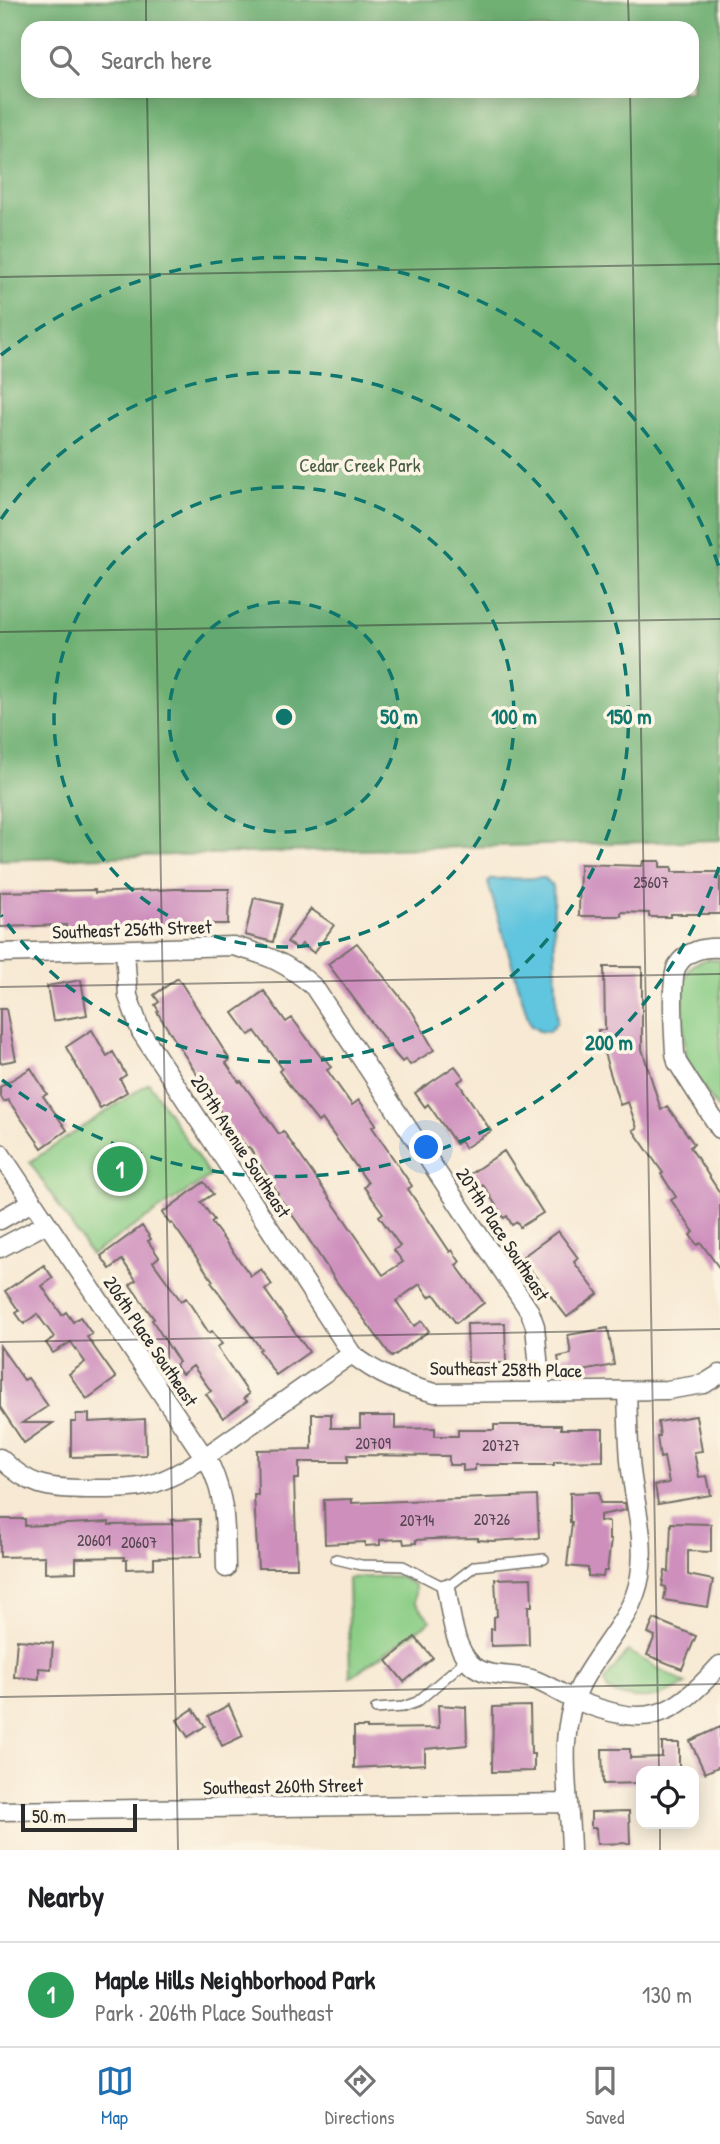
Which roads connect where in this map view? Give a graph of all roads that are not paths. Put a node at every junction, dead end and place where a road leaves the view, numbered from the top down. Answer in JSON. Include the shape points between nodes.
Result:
{"nodes":[{"id":1,"x":720,"y":948,"type":"edge"},
{"id":2,"x":125,"y":950,"type":"junction"},
{"id":3,"x":0,"y":953,"type":"edge"},
{"id":4,"x":265,"y":954,"type":"joint"},
{"id":5,"x":720,"y":1129,"type":"edge"},
{"id":6,"x":0,"y":1153,"type":"edge"},
{"id":7,"x":32,"y":1202,"type":"junction"},
{"id":8,"x":0,"y":1220,"type":"edge"},
{"id":9,"x":46,"y":1224,"type":"junction"},
{"id":10,"x":0,"y":1248,"type":"edge"},
{"id":11,"x":352,"y":1354,"type":"junction"},
{"id":12,"x":720,"y":1374,"type":"edge"},
{"id":13,"x":541,"y":1391,"type":"junction"},
{"id":14,"x":627,"y":1391,"type":"junction"},
{"id":15,"x":204,"y":1457,"type":"junction"},
{"id":16,"x":0,"y":1458,"type":"edge"},
{"id":17,"x":336,"y":1559,"type":"dead end"},
{"id":18,"x":544,"y":1559,"type":"dead end"},
{"id":19,"x":226,"y":1568,"type":"dead end"},
{"id":20,"x":446,"y":1588,"type":"junction"},
{"id":21,"x":467,"y":1659,"type":"junction"},
{"id":22,"x":720,"y":1665,"type":"edge"},
{"id":23,"x":574,"y":1700,"type":"junction"},
{"id":24,"x":376,"y":1709,"type":"dead end"},
{"id":25,"x":567,"y":1803,"type":"junction"},
{"id":26,"x":0,"y":1811,"type":"edge"},
{"id":27,"x":571,"y":1850,"type":"edge"}],
"edges":[{"from":1,"to":5,"type":"street","via":[[696,950],[683,960],[674,976],[674,989],[677,1062]]},
{"from":2,"to":3,"type":"street","name":"Southeast 256th Street"},
{"from":2,"to":4,"type":"street","name":"Southeast 256th Street","via":[[233,946]]},
{"from":2,"to":11,"type":"street","name":"207th Avenue Southeast","via":[[128,996],[141,1032]]},
{"from":4,"to":13,"type":"street","name":"207th Place Southeast","via":[[292,968],[314,988],[530,1312]]},
{"from":6,"to":7,"type":"street","name":"206th Place Southeast"},
{"from":7,"to":8,"type":"street"},
{"from":7,"to":9,"type":"street","name":"206th Place Southeast"},
{"from":9,"to":10,"type":"street"},
{"from":9,"to":15,"type":"street","name":"206th Place Southeast"},
{"from":11,"to":13,"type":"street","name":"Southeast 258th Place","via":[[403,1385],[435,1393]]},
{"from":11,"to":15,"type":"street"},
{"from":12,"to":14,"type":"street","name":"Southeast 258th Place","via":[[704,1384]]},
{"from":13,"to":14,"type":"street","name":"Southeast 258th Place"},
{"from":14,"to":23,"type":"street","via":[[631,1470],[641,1522],[640,1576],[631,1608]]},
{"from":15,"to":16,"type":"street","via":[[161,1481],[128,1489],[39,1486]]},
{"from":15,"to":19,"type":"street","name":"206th Place Southeast","via":[[221,1490]]},
{"from":17,"to":20,"type":"lane","via":[[403,1566]]},
{"from":18,"to":20,"type":"lane","via":[[475,1566]]},
{"from":20,"to":21,"type":"street","via":[[458,1641]]},
{"from":21,"to":23,"type":"street","via":[[491,1674],[536,1680]]},
{"from":21,"to":24,"type":"lane","via":[[416,1702]]},
{"from":22,"to":23,"type":"street","via":[[697,1691],[664,1713],[628,1717]]},
{"from":23,"to":25,"type":"street","via":[[566,1732]]},
{"from":25,"to":26,"type":"street","name":"Southeast 260th Street"},
{"from":25,"to":27,"type":"street"}]}
